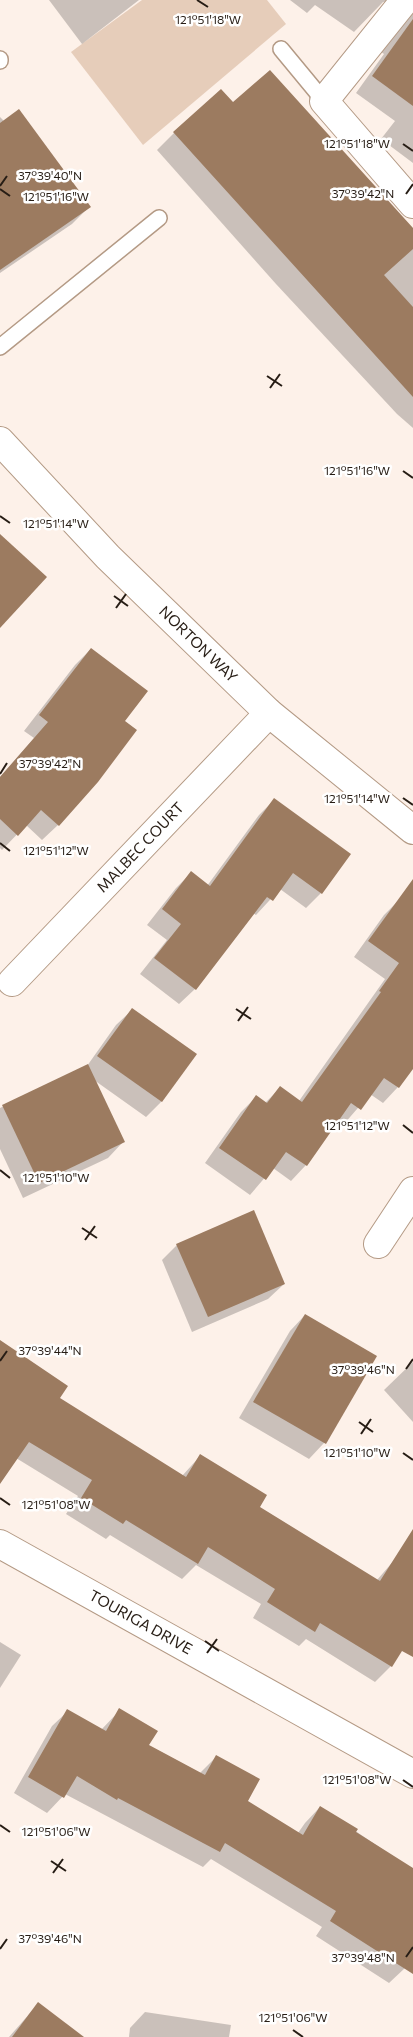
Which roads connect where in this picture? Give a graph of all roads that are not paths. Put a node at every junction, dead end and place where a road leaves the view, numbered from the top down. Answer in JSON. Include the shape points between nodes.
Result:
{"nodes":[{"id":1,"x":405,"y":0,"type":"edge"},
{"id":2,"x":281,"y":50,"type":"dead end"},
{"id":3,"x":324,"y":101,"type":"junction"},
{"id":4,"x":413,"y":204,"type":"edge"},
{"id":5,"x":159,"y":218,"type":"dead end"},
{"id":6,"x":0,"y":347,"type":"edge"},
{"id":7,"x":0,"y":441,"type":"edge"},
{"id":8,"x":269,"y":713,"type":"junction"},
{"id":9,"x":413,"y":830,"type":"edge"},
{"id":10,"x":12,"y":982,"type":"dead end"},
{"id":11,"x":413,"y":1191,"type":"edge"},
{"id":12,"x":378,"y":1244,"type":"dead end"},
{"id":13,"x":0,"y":1544,"type":"edge"},
{"id":14,"x":413,"y":1774,"type":"edge"}],
"edges":[{"from":1,"to":3,"type":"street"},
{"from":2,"to":3,"type":"lane"},
{"from":3,"to":4,"type":"street"},
{"from":5,"to":6,"type":"lane"},
{"from":7,"to":8,"type":"street","name":"NORTON WAY","via":[[108,557]]},
{"from":8,"to":9,"type":"street","name":"NORTON WAY"},
{"from":8,"to":10,"type":"street","name":"MALBEC COURT"},
{"from":11,"to":12,"type":"street"},
{"from":13,"to":14,"type":"street","name":"TOURIGA DRIVE"}]}
